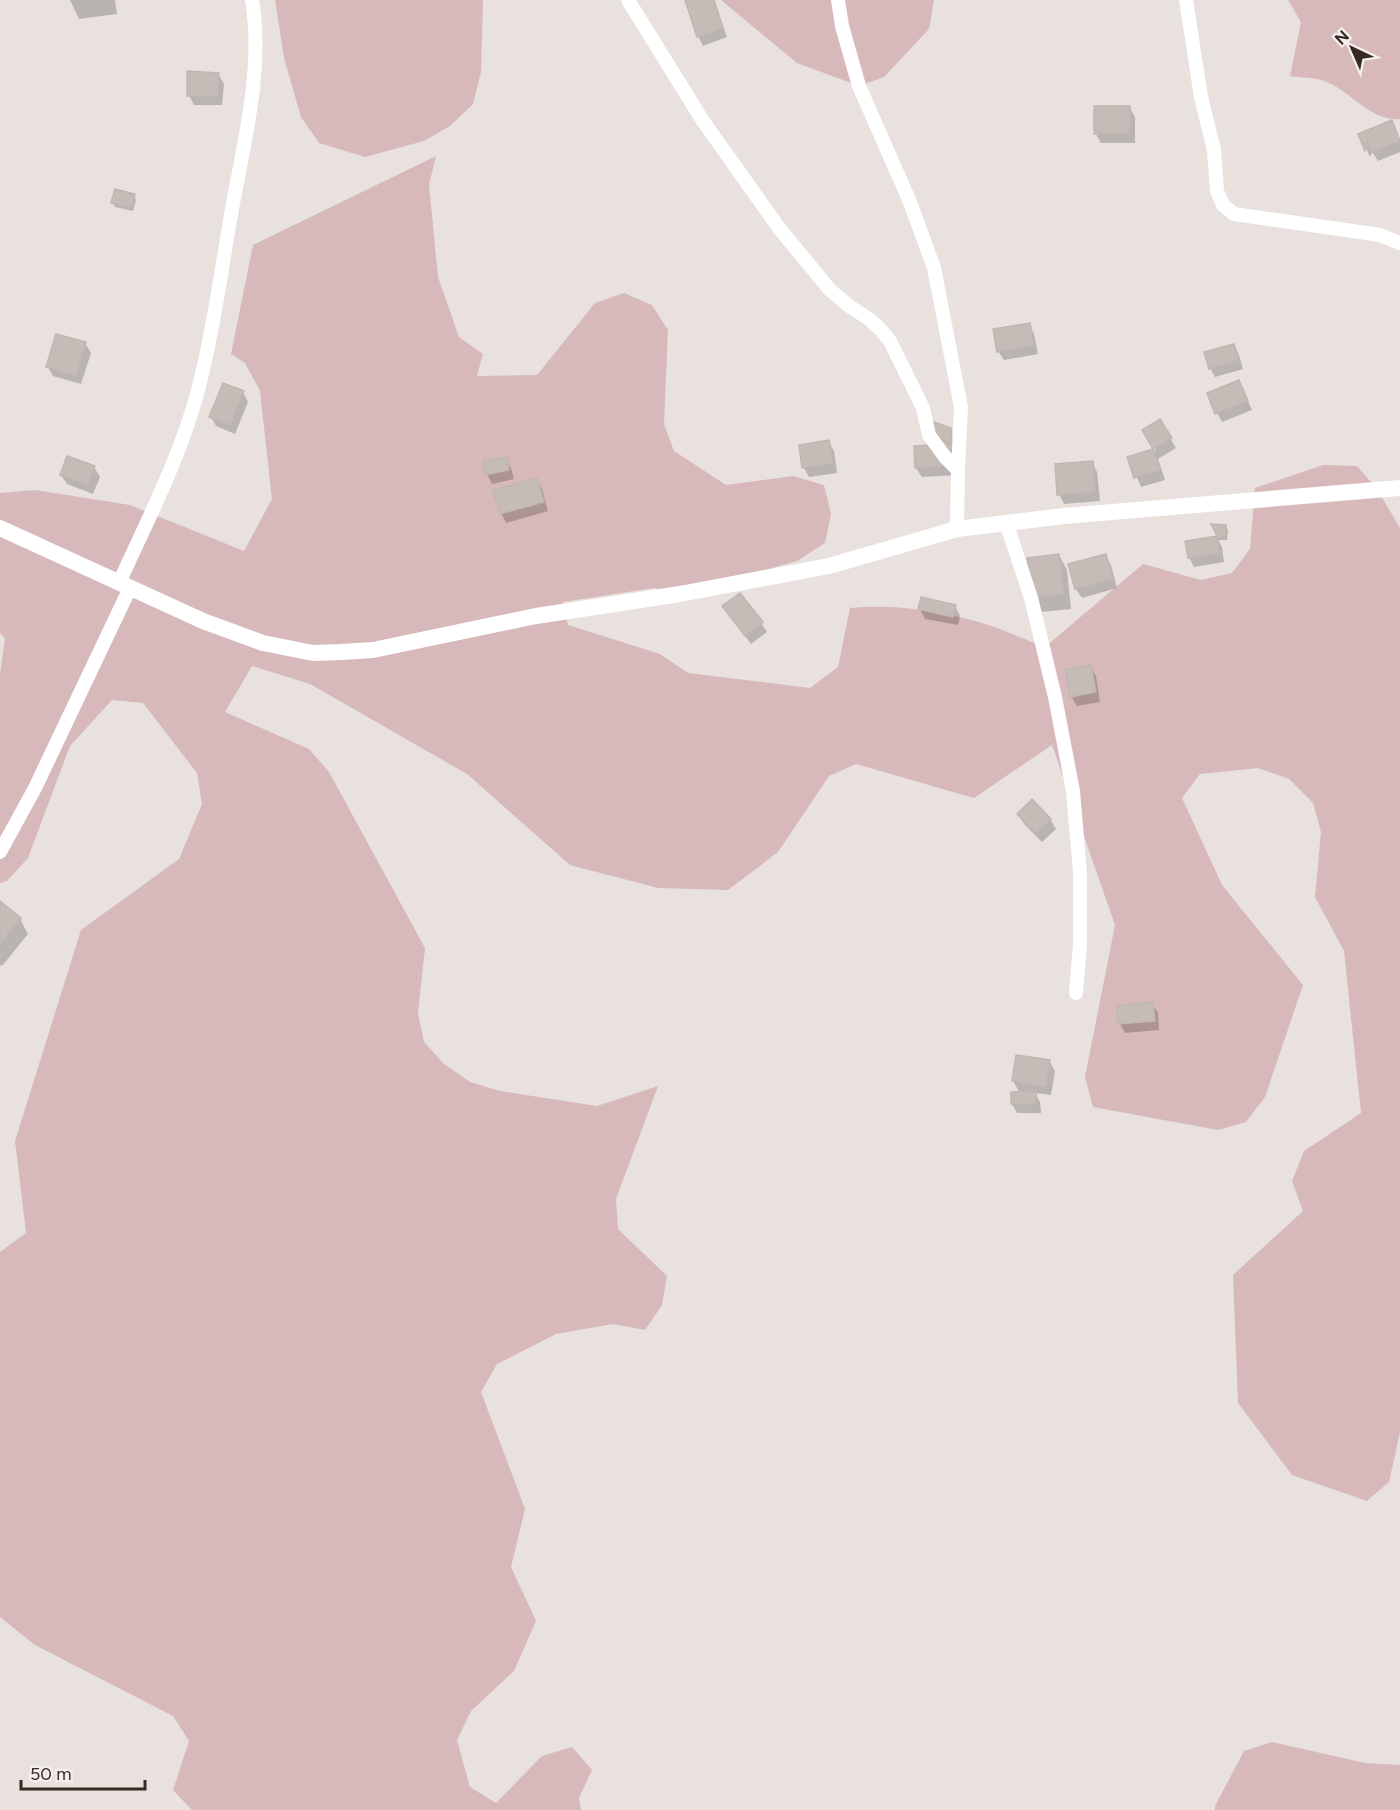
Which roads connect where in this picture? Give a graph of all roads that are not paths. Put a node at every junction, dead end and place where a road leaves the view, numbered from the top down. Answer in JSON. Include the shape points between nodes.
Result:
{"nodes":[{"id":1,"x":252,"y":0,"type":"edge"},
{"id":2,"x":628,"y":0,"type":"edge"},
{"id":3,"x":838,"y":0,"type":"edge"},
{"id":4,"x":1186,"y":0,"type":"edge"},
{"id":5,"x":1400,"y":243,"type":"edge"},
{"id":6,"x":958,"y":470,"type":"junction"},
{"id":7,"x":1400,"y":489,"type":"edge"},
{"id":8,"x":1006,"y":522,"type":"junction"},
{"id":9,"x":0,"y":528,"type":"edge"},
{"id":10,"x":957,"y":528,"type":"junction"},
{"id":11,"x":125,"y":585,"type":"junction"},
{"id":12,"x":0,"y":852,"type":"edge"},
{"id":13,"x":1077,"y":993,"type":"dead end"}],
"edges":[{"from":1,"to":11,"type":"street","via":[[256,42],[248,121],[208,346],[178,451]]},
{"from":2,"to":6,"type":"street","via":[[703,121],[779,228],[830,290],[869,319],[890,341],[923,408],[929,435]]},
{"from":3,"to":6,"type":"street","via":[[859,86],[934,268],[961,407]]},
{"from":4,"to":5,"type":"street","via":[[1201,97],[1214,150],[1217,192],[1223,205],[1234,214],[1380,235]]},
{"from":6,"to":10,"type":"street"},
{"from":7,"to":8,"type":"street"},
{"from":8,"to":10,"type":"street"},
{"from":8,"to":13,"type":"street","via":[[1031,598],[1073,791],[1080,873]]},
{"from":9,"to":11,"type":"street"},
{"from":10,"to":11,"type":"street","via":[[828,566],[536,616],[373,650],[313,653],[263,643]]},
{"from":11,"to":12,"type":"street","via":[[35,788]]}]}
